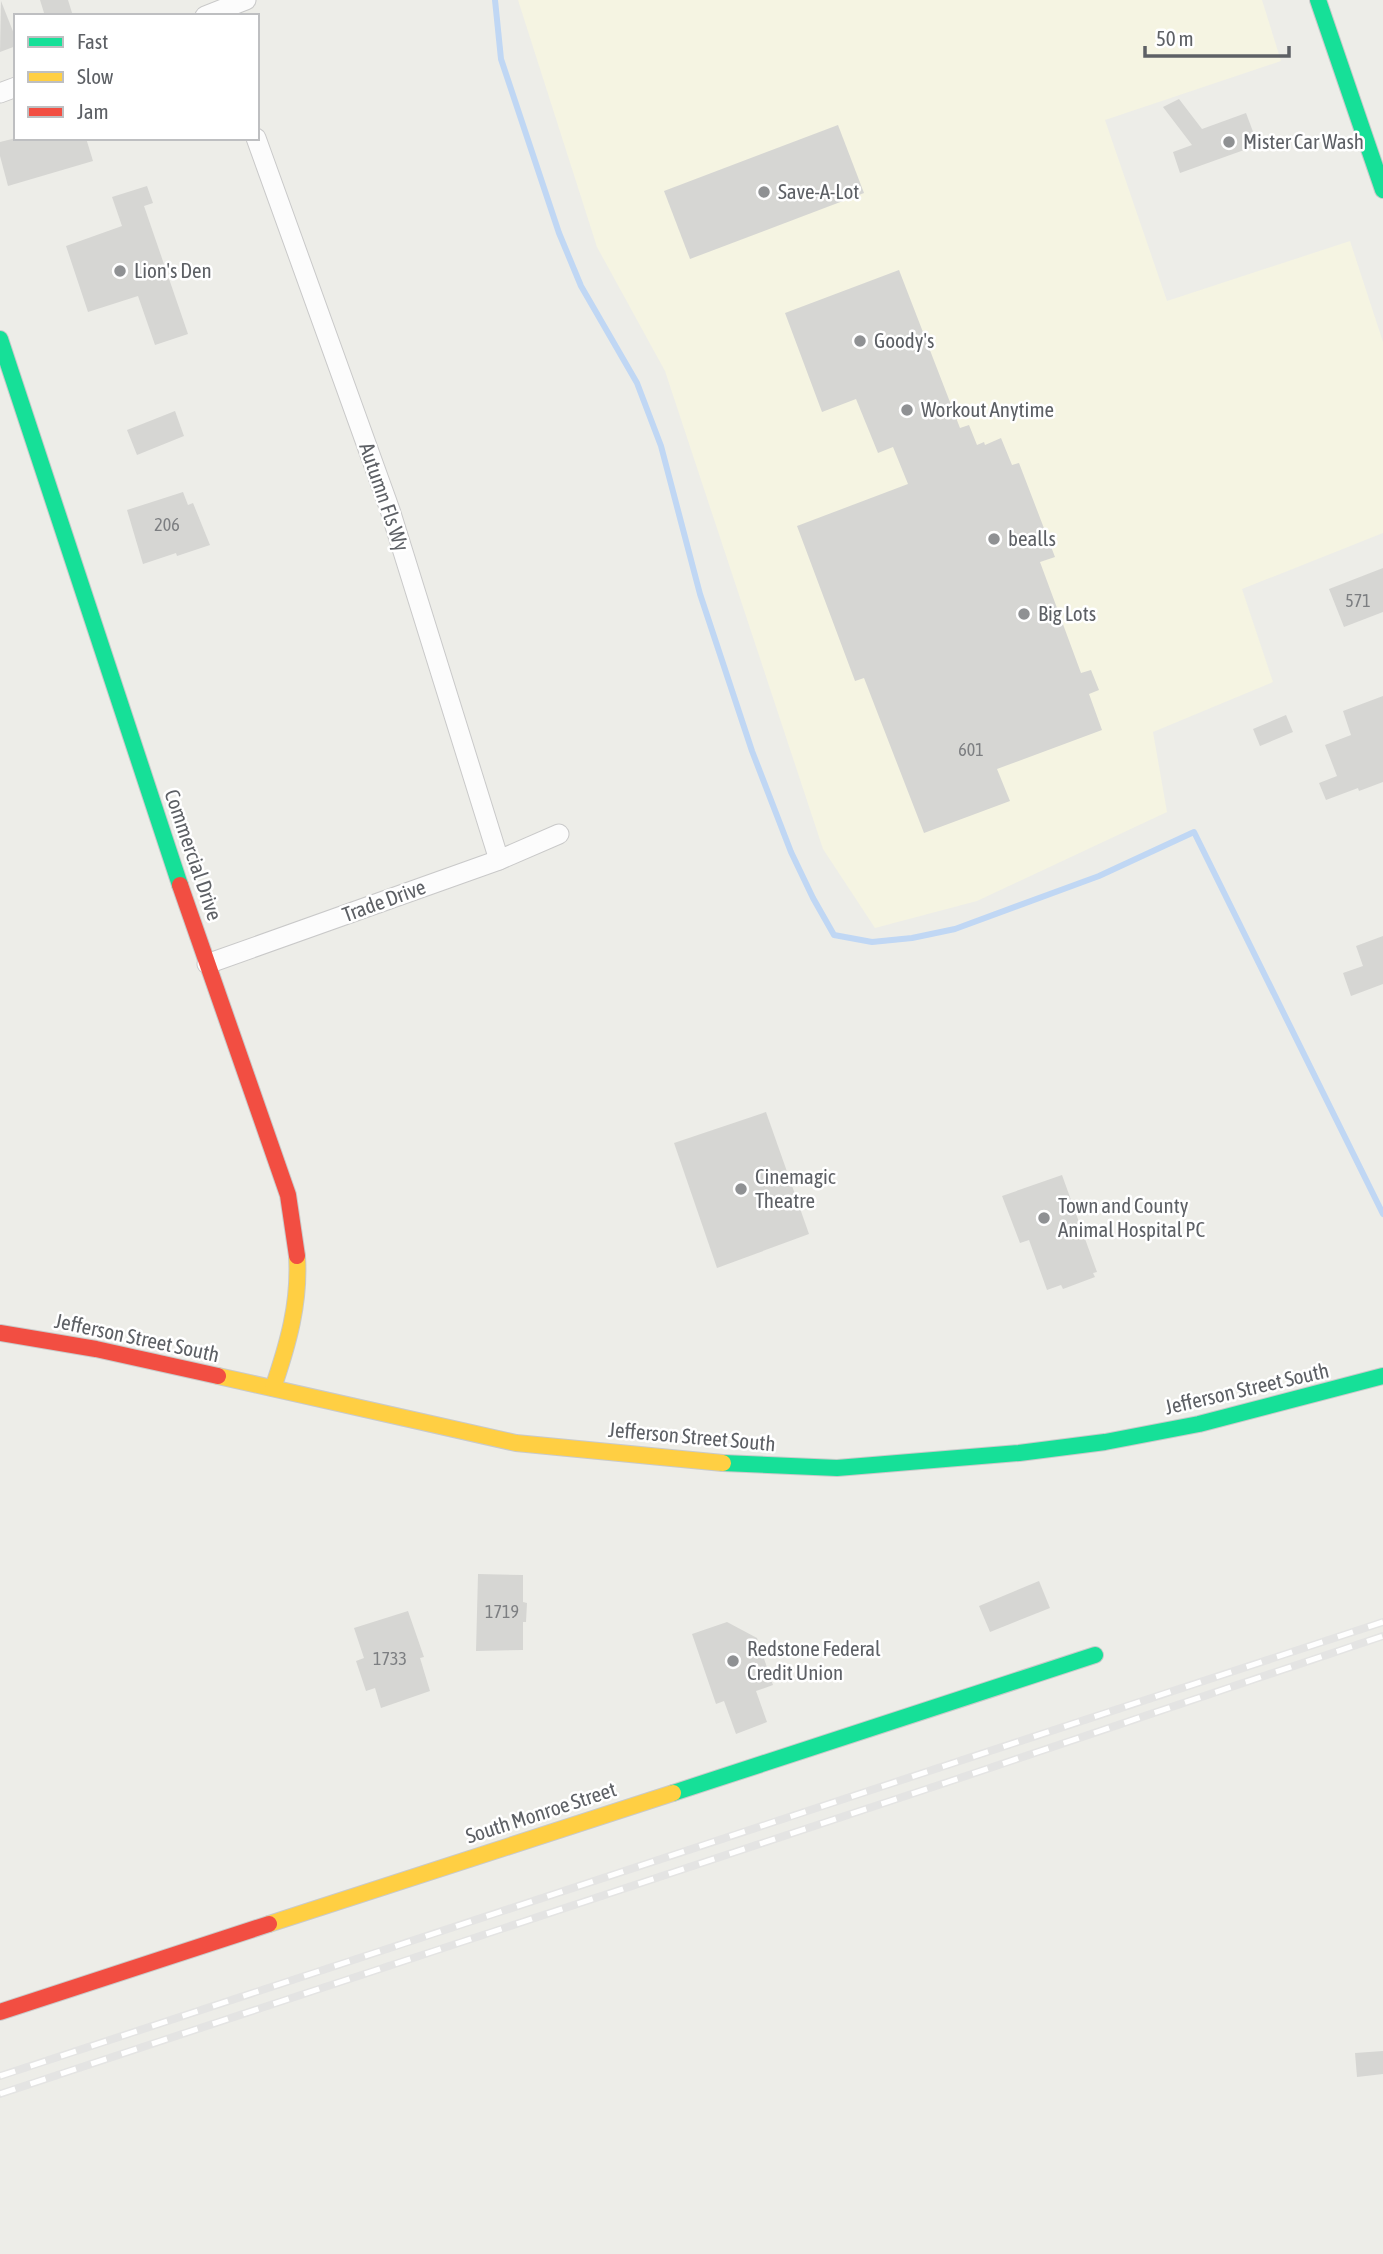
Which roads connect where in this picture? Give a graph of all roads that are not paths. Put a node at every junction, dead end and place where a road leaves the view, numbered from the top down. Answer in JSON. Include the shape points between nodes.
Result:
{"nodes":[{"id":1,"x":246,"y":0,"type":"edge"},
{"id":2,"x":1318,"y":0,"type":"edge"},
{"id":3,"x":212,"y":14,"type":"edge"},
{"id":4,"x":257,"y":140,"type":"edge"},
{"id":5,"x":1383,"y":190,"type":"edge"},
{"id":6,"x":0,"y":339,"type":"edge"},
{"id":7,"x":558,"y":834,"type":"dead end"},
{"id":8,"x":499,"y":860,"type":"junction"},
{"id":9,"x":207,"y":964,"type":"junction"},
{"id":10,"x":0,"y":1333,"type":"edge"},
{"id":11,"x":1383,"y":1376,"type":"edge"},
{"id":12,"x":273,"y":1388,"type":"junction"},
{"id":13,"x":1095,"y":1655,"type":"dead end"},
{"id":14,"x":0,"y":2012,"type":"edge"}],
"edges":[{"from":1,"to":3,"type":"street"},
{"from":2,"to":5,"type":"main road"},
{"from":4,"to":8,"type":"street","name":"Autumn Fls Wy","via":[[390,510]]},
{"from":6,"to":9,"type":"main road","name":"Commercial Drive"},
{"from":7,"to":8,"type":"street","name":"Trade Drive"},
{"from":8,"to":9,"type":"street","name":"Trade Drive"},
{"from":9,"to":12,"type":"main road","name":"Commercial Drive","via":[[288,1195],[297,1238],[299,1283],[293,1326]]},
{"from":10,"to":12,"type":"main road","name":"Jefferson Street South"},
{"from":11,"to":12,"type":"main road","name":"Jefferson Street South","via":[[1199,1424],[1105,1442],[837,1468],[516,1443]]},
{"from":13,"to":14,"type":"main road","name":"South Monroe Street"}]}
